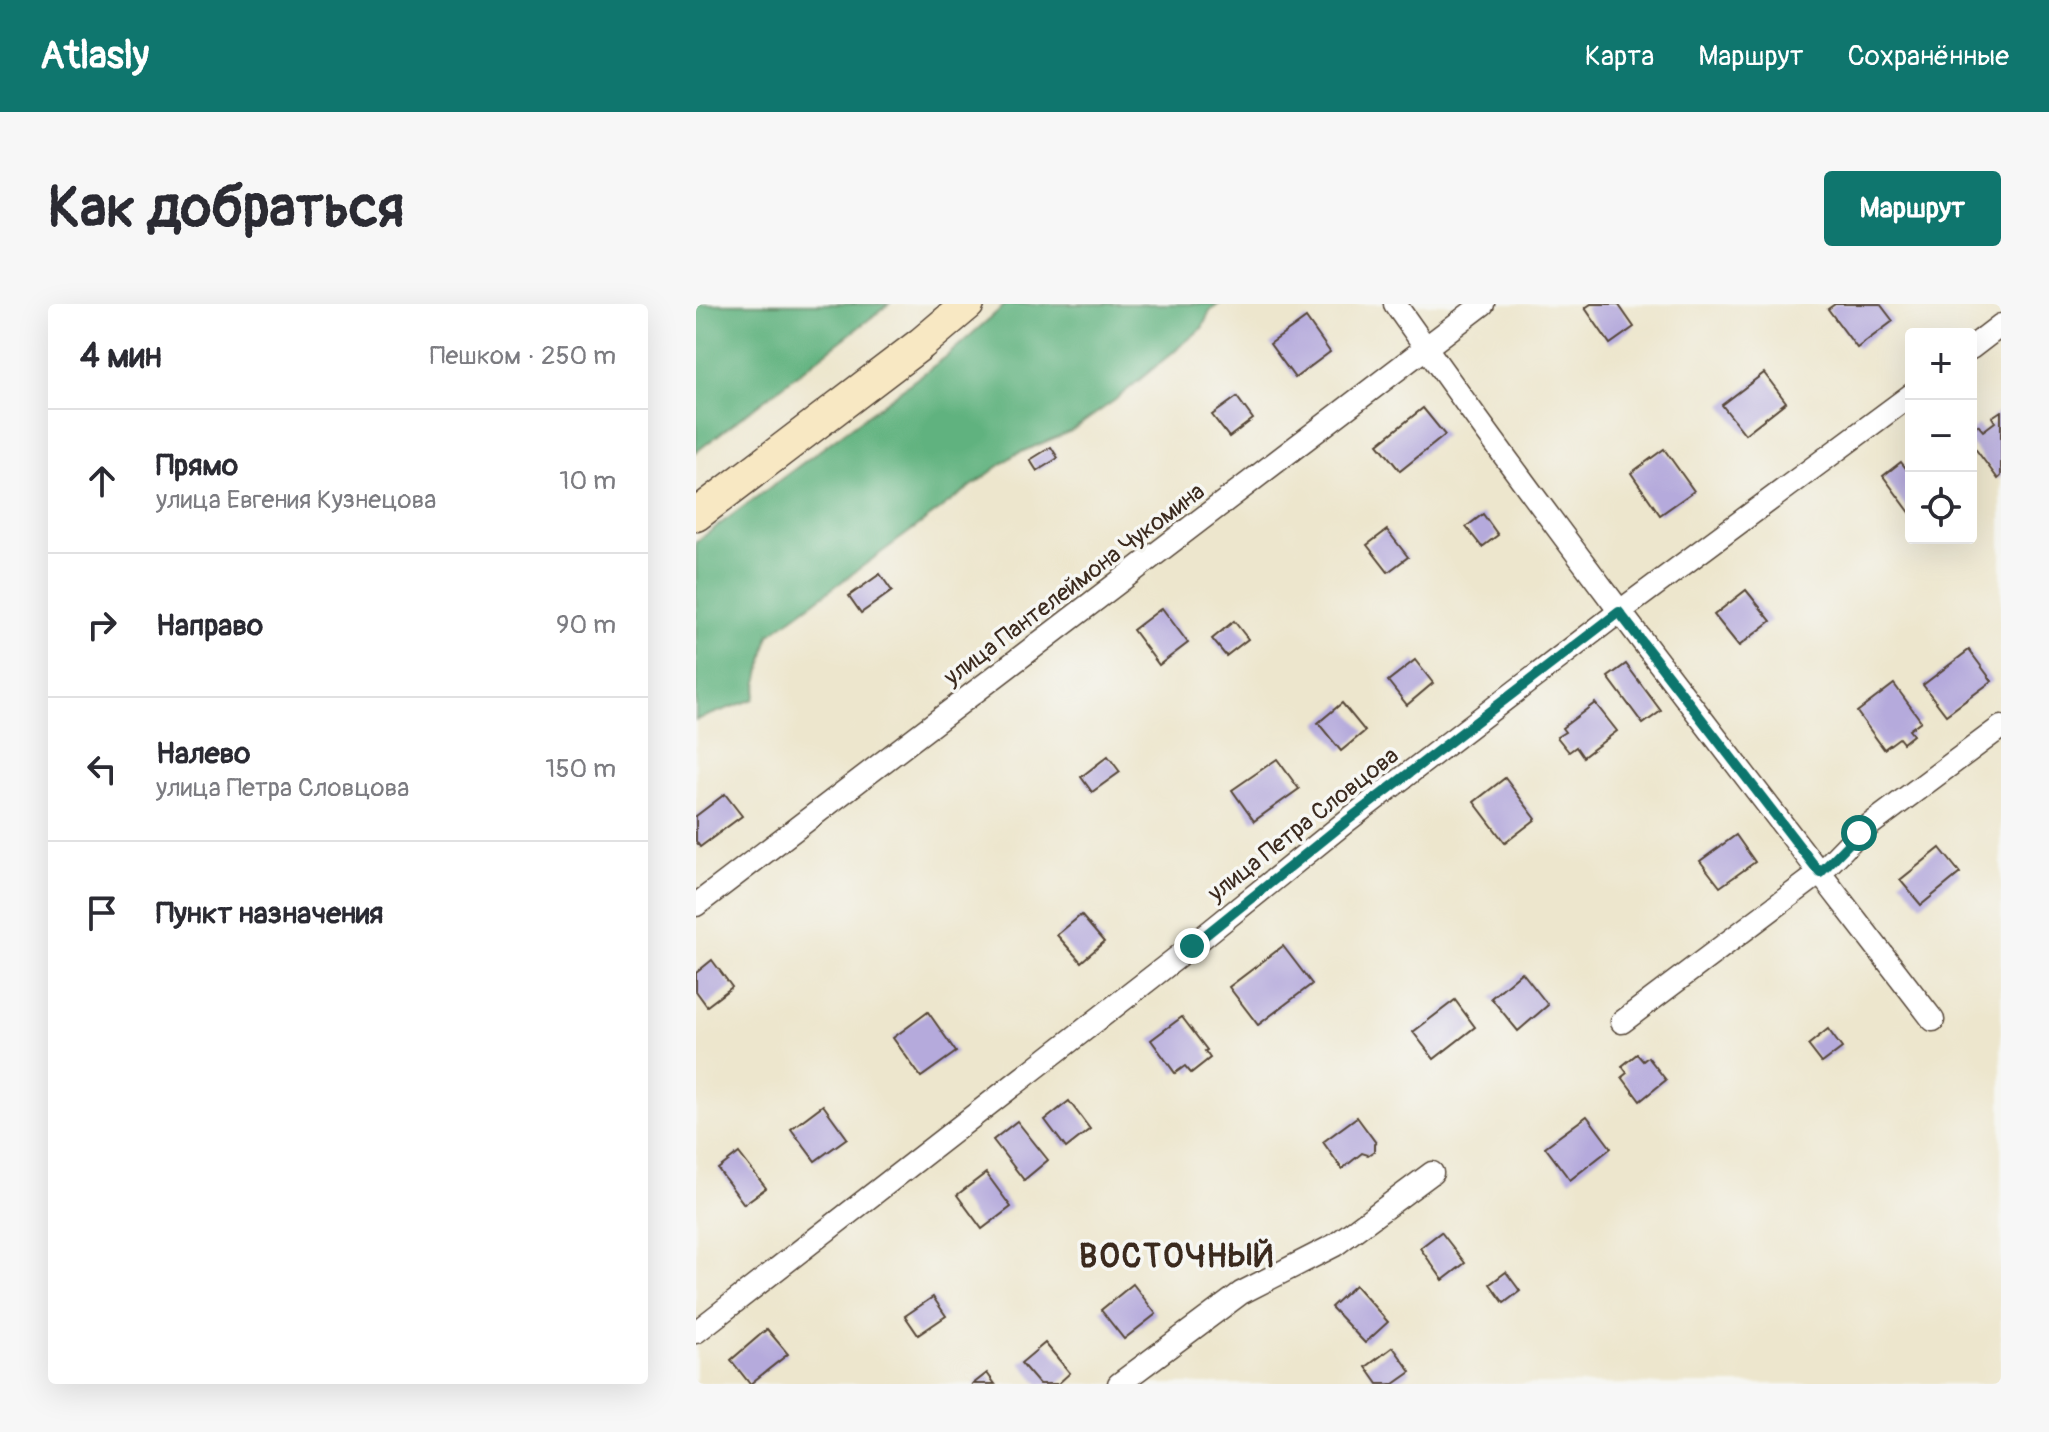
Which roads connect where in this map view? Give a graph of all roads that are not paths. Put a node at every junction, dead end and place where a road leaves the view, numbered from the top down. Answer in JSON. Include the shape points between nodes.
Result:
{"nodes":[{"id":1,"x":968,"y":304,"type":"edge"},
{"id":2,"x":1395,"y":304,"type":"edge"},
{"id":3,"x":1483,"y":304,"type":"edge"},
{"id":4,"x":2001,"y":325,"type":"edge"},
{"id":5,"x":1977,"y":343,"type":"edge"},
{"id":6,"x":1426,"y":348,"type":"junction"},
{"id":7,"x":1905,"y":399,"type":"edge"},
{"id":8,"x":696,"y":515,"type":"edge"},
{"id":9,"x":1619,"y":612,"type":"junction"},
{"id":10,"x":2001,"y":727,"type":"edge"},
{"id":11,"x":1820,"y":873,"type":"junction"},
{"id":12,"x":696,"y":905,"type":"edge"},
{"id":13,"x":1933,"y":1020,"type":"dead end"},
{"id":14,"x":1622,"y":1022,"type":"dead end"},
{"id":15,"x":1432,"y":1173,"type":"dead end"},
{"id":16,"x":696,"y":1332,"type":"edge"},
{"id":17,"x":1119,"y":1384,"type":"edge"}],
"edges":[{"from":1,"to":8,"type":"main road"},
{"from":2,"to":6,"type":"street"},
{"from":3,"to":6,"type":"street","name":"улица Пантелеймона Чукомина"},
{"from":4,"to":5,"type":"street"},
{"from":6,"to":9,"type":"street"},
{"from":6,"to":12,"type":"street","name":"улица Пантелеймона Чукомина"},
{"from":7,"to":9,"type":"street","name":"улица Петра Словцова"},
{"from":9,"to":11,"type":"street"},
{"from":9,"to":16,"type":"street","name":"улица Петра Словцова"},
{"from":10,"to":11,"type":"street","via":[[1859,833]]},
{"from":11,"to":13,"type":"street"},
{"from":11,"to":14,"type":"street"},
{"from":15,"to":17,"type":"street","via":[[1335,1245],[1241,1293]]}]}
